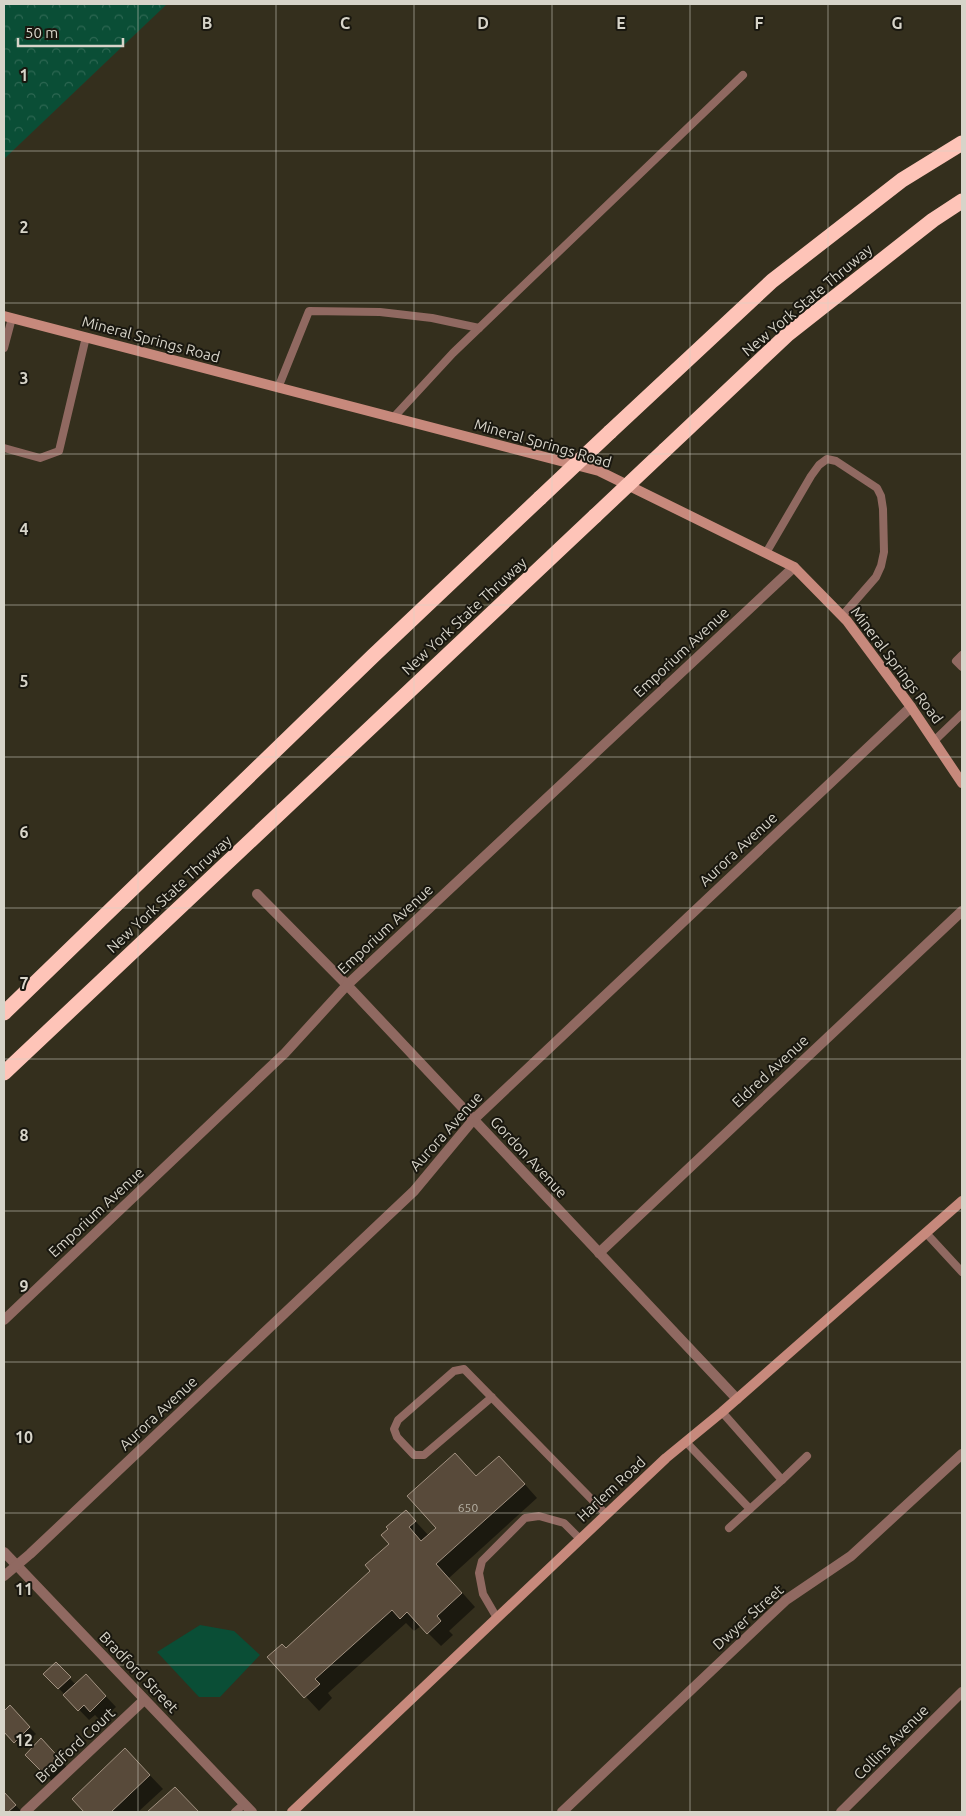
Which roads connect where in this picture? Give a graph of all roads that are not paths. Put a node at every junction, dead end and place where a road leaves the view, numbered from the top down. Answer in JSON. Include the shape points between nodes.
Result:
{"nodes":[{"id":1,"x":743,"y":75,"type":"dead end"},
{"id":2,"x":962,"y":143,"type":"edge"},
{"id":3,"x":962,"y":201,"type":"edge"},
{"id":4,"x":8,"y":317,"type":"edge"},
{"id":5,"x":479,"y":328,"type":"junction"},
{"id":6,"x":86,"y":337,"type":"junction"},
{"id":7,"x":4,"y":348,"type":"edge"},
{"id":8,"x":278,"y":388,"type":"junction"},
{"id":9,"x":393,"y":418,"type":"junction"},
{"id":10,"x":4,"y":448,"type":"edge"},
{"id":11,"x":766,"y":553,"type":"junction"},
{"id":12,"x":794,"y":567,"type":"junction"},
{"id":13,"x":842,"y":616,"type":"junction"},
{"id":14,"x":962,"y":655,"type":"edge"},
{"id":15,"x":962,"y":667,"type":"edge"},
{"id":16,"x":911,"y":707,"type":"junction"},
{"id":17,"x":962,"y":714,"type":"edge"},
{"id":18,"x":934,"y":741,"type":"junction"},
{"id":19,"x":962,"y":783,"type":"edge"},
{"id":20,"x":257,"y":894,"type":"dead end"},
{"id":21,"x":962,"y":911,"type":"edge"},
{"id":22,"x":347,"y":985,"type":"junction"},
{"id":23,"x":4,"y":1013,"type":"edge"},
{"id":24,"x":4,"y":1073,"type":"edge"},
{"id":25,"x":473,"y":1120,"type":"junction"},
{"id":26,"x":962,"y":1201,"type":"edge"},
{"id":27,"x":926,"y":1233,"type":"junction"},
{"id":28,"x":599,"y":1253,"type":"junction"},
{"id":29,"x":962,"y":1272,"type":"edge"},
{"id":30,"x":4,"y":1320,"type":"edge"},
{"id":31,"x":492,"y":1397,"type":"junction"},
{"id":32,"x":737,"y":1399,"type":"junction"},
{"id":33,"x":722,"y":1412,"type":"junction"},
{"id":34,"x":686,"y":1442,"type":"junction"},
{"id":35,"x":962,"y":1454,"type":"edge"},
{"id":36,"x":807,"y":1456,"type":"dead end"},
{"id":37,"x":782,"y":1480,"type":"junction"},
{"id":38,"x":750,"y":1509,"type":"junction"},
{"id":39,"x":606,"y":1514,"type":"junction"},
{"id":40,"x":729,"y":1528,"type":"dead end"},
{"id":41,"x":580,"y":1539,"type":"junction"},
{"id":42,"x":4,"y":1552,"type":"edge"},
{"id":43,"x":16,"y":1565,"type":"junction"},
{"id":44,"x":4,"y":1576,"type":"edge"},
{"id":45,"x":497,"y":1618,"type":"junction"},
{"id":46,"x":962,"y":1692,"type":"edge"},
{"id":47,"x":144,"y":1700,"type":"junction"},
{"id":48,"x":244,"y":1804,"type":"junction"},
{"id":49,"x":25,"y":1812,"type":"edge"},
{"id":50,"x":235,"y":1812,"type":"edge"},
{"id":51,"x":252,"y":1812,"type":"edge"},
{"id":52,"x":292,"y":1812,"type":"edge"},
{"id":53,"x":562,"y":1812,"type":"edge"},
{"id":54,"x":840,"y":1812,"type":"edge"}],
"edges":[{"from":1,"to":5,"type":"lane"},
{"from":2,"to":23,"type":"highway","name":"New York State Thruway","bridge":true,"via":[[902,180],[772,281],[373,656]]},
{"from":3,"to":24,"type":"highway","name":"New York State Thruway","bridge":true,"via":[[933,220],[788,334]]},
{"from":4,"to":6,"type":"street","name":"Mineral Springs Road"},
{"from":4,"to":7,"type":"lane"},
{"from":5,"to":8,"type":"lane","via":[[380,312],[309,311]]},
{"from":5,"to":9,"type":"lane"},
{"from":6,"to":8,"type":"street","name":"Mineral Springs Road"},
{"from":6,"to":10,"type":"lane","via":[[59,451],[40,458]]},
{"from":8,"to":9,"type":"street","name":"Mineral Springs Road"},
{"from":9,"to":11,"type":"street","name":"Mineral Springs Road","via":[[599,471]]},
{"from":11,"to":12,"type":"street","name":"Mineral Springs Road"},
{"from":11,"to":13,"type":"lane","via":[[815,471],[827,459],[836,461],[877,488],[882,496],[883,509],[884,552],[881,566],[876,577]]},
{"from":12,"to":13,"type":"street","name":"Mineral Springs Road"},
{"from":12,"to":22,"type":"street","name":"Emporium Avenue"},
{"from":13,"to":16,"type":"street","name":"Mineral Springs Road"},
{"from":14,"to":15,"type":"lane","via":[[956,661]]},
{"from":16,"to":18,"type":"street","name":"Mineral Springs Road"},
{"from":16,"to":25,"type":"street","name":"Aurora Avenue"},
{"from":17,"to":18,"type":"lane"},
{"from":18,"to":19,"type":"street","name":"Mineral Springs Road"},
{"from":20,"to":22,"type":"street","name":"Gordon Avenue"},
{"from":21,"to":28,"type":"street","name":"Eldred Avenue"},
{"from":22,"to":25,"type":"street","name":"Gordon Avenue"},
{"from":22,"to":30,"type":"street","name":"Emporium Avenue","via":[[286,1053]]},
{"from":25,"to":28,"type":"street","name":"Gordon Avenue"},
{"from":25,"to":43,"type":"street","name":"Aurora Avenue","via":[[414,1191]]},
{"from":26,"to":27,"type":"street","name":"Harlem Road"},
{"from":27,"to":29,"type":"lane"},
{"from":27,"to":32,"type":"street","name":"Harlem Road"},
{"from":28,"to":32,"type":"street","name":"Gordon Avenue"},
{"from":31,"to":31,"type":"lane","via":[[464,1369],[454,1371],[398,1420],[394,1429],[397,1438],[414,1455],[424,1455]]},
{"from":31,"to":39,"type":"lane"},
{"from":32,"to":33,"type":"street","name":"Harlem Road"},
{"from":33,"to":34,"type":"street","name":"Harlem Road"},
{"from":33,"to":37,"type":"lane"},
{"from":34,"to":38,"type":"lane"},
{"from":34,"to":39,"type":"street","name":"Harlem Road"},
{"from":35,"to":53,"type":"street","name":"Dwyer Street","via":[[851,1556],[786,1600]]},
{"from":36,"to":37,"type":"lane"},
{"from":37,"to":38,"type":"lane"},
{"from":38,"to":40,"type":"lane"},
{"from":39,"to":41,"type":"street","name":"Harlem Road"},
{"from":41,"to":45,"type":"street","name":"Harlem Road"},
{"from":41,"to":45,"type":"lane","via":[[564,1523],[539,1516],[525,1518],[482,1561],[478,1574],[483,1594]]},
{"from":42,"to":43,"type":"street","name":"Bradford Street"},
{"from":43,"to":44,"type":"street","name":"Aurora Avenue"},
{"from":43,"to":47,"type":"street","name":"Bradford Street"},
{"from":45,"to":52,"type":"street","name":"Harlem Road"},
{"from":46,"to":54,"type":"street","name":"Collins Avenue"},
{"from":47,"to":48,"type":"street","name":"Bradford Street"},
{"from":47,"to":49,"type":"street","name":"Bradford Court"},
{"from":48,"to":50,"type":"lane"},
{"from":48,"to":51,"type":"street","name":"Bradford Street"}]}
